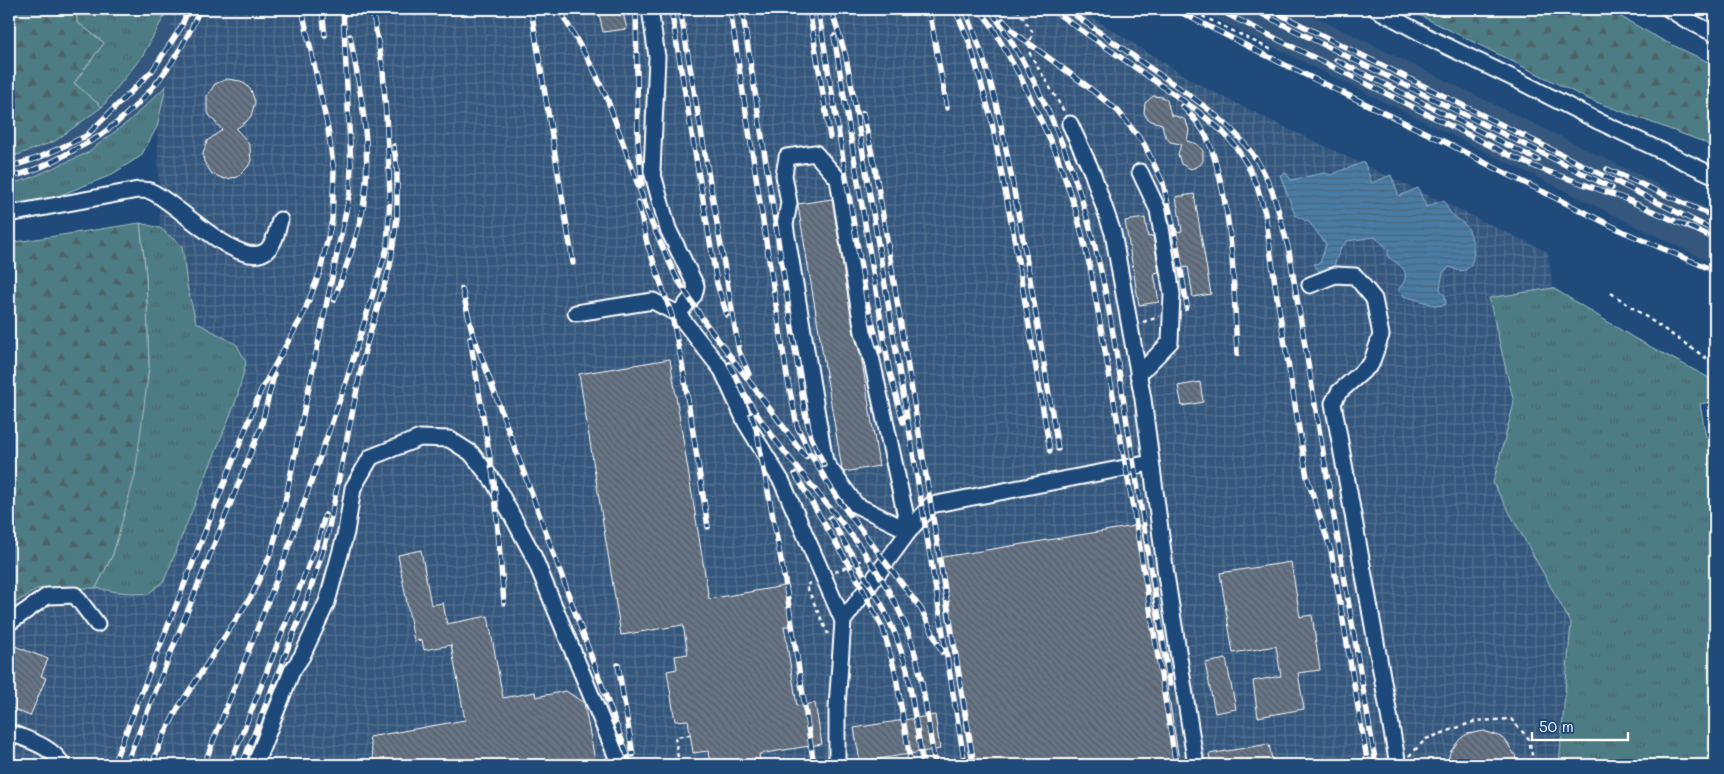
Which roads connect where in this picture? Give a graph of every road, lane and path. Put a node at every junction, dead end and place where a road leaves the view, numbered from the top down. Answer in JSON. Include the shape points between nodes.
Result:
{"nodes":[{"id":1,"x":650,"y":9,"type":"edge"},
{"id":2,"x":1017,"y":9,"type":"edge"},
{"id":3,"x":1188,"y":9,"type":"edge"},
{"id":4,"x":1376,"y":9,"type":"edge"},
{"id":5,"x":1669,"y":9,"type":"edge"},
{"id":6,"x":1715,"y":34,"type":"edge"},
{"id":7,"x":1274,"y":50,"type":"dead end"},
{"id":8,"x":1070,"y":124,"type":"joint"},
{"id":9,"x":1140,"y":172,"type":"dead end"},
{"id":10,"x":1715,"y":176,"type":"edge"},
{"id":11,"x":9,"y":214,"type":"edge"},
{"id":12,"x":280,"y":220,"type":"dead end"},
{"id":13,"x":1310,"y":285,"type":"dead end"},
{"id":14,"x":1611,"y":293,"type":"dead end"},
{"id":15,"x":576,"y":313,"type":"dead end"},
{"id":16,"x":678,"y":314,"type":"junction"},
{"id":17,"x":1715,"y":364,"type":"edge"},
{"id":18,"x":1138,"y":376,"type":"junction"},
{"id":19,"x":1151,"y":463,"type":"junction"},
{"id":20,"x":909,"y":531,"type":"junction"},
{"id":21,"x":843,"y":621,"type":"junction"},
{"id":22,"x":9,"y":624,"type":"edge"},
{"id":23,"x":97,"y":624,"type":"dead end"},
{"id":24,"x":9,"y":732,"type":"edge"},
{"id":25,"x":690,"y":735,"type":"dead end"},
{"id":26,"x":1402,"y":762,"type":"edge"},
{"id":27,"x":62,"y":765,"type":"edge"},
{"id":28,"x":255,"y":765,"type":"edge"},
{"id":29,"x":620,"y":765,"type":"edge"},
{"id":30,"x":678,"y":765,"type":"edge"},
{"id":31,"x":838,"y":765,"type":"edge"},
{"id":32,"x":1196,"y":765,"type":"edge"},
{"id":33,"x":1534,"y":765,"type":"edge"}],
"edges":[{"from":1,"to":16,"type":"lane","via":[[657,57],[652,171],[668,229],[696,286],[694,295]]},
{"from":2,"to":8,"type":"path","via":[[1032,31],[1029,52]]},
{"from":3,"to":7,"type":"path"},
{"from":4,"to":10,"type":"lane"},
{"from":5,"to":6,"type":"lane"},
{"from":8,"to":18,"type":"lane","via":[[1092,172],[1113,233]]},
{"from":9,"to":18,"type":"lane","via":[[1158,210],[1172,294],[1170,342]]},
{"from":11,"to":12,"type":"lane","via":[[138,190],[149,191],[228,246],[253,254],[270,247]]},
{"from":13,"to":26,"type":"lane","via":[[1336,275],[1355,276],[1374,299],[1382,335],[1371,364],[1339,392],[1333,403]]},
{"from":14,"to":17,"type":"path"},
{"from":15,"to":16,"type":"lane","via":[[653,301]]},
{"from":16,"to":21,"type":"lane","via":[[722,370],[746,423],[782,482]]},
{"from":18,"to":19,"type":"lane"},
{"from":19,"to":20,"type":"lane","via":[[931,505]]},
{"from":19,"to":32,"type":"lane"},
{"from":20,"to":20,"type":"lane","via":[[863,332],[838,179],[815,154],[787,157],[784,175],[789,203],[785,225],[825,462],[856,505]]},
{"from":20,"to":21,"type":"lane"},
{"from":21,"to":31,"type":"lane","via":[[837,707]]},
{"from":22,"to":23,"type":"lane","via":[[47,596],[75,595]]},
{"from":24,"to":27,"type":"lane","via":[[50,751]]},
{"from":25,"to":30,"type":"path","via":[[675,737]]},
{"from":26,"to":33,"type":"path","via":[[1426,739],[1476,721],[1511,719],[1529,739]]},
{"from":28,"to":29,"type":"lane","via":[[292,671],[327,602],[346,532],[353,488],[372,457],[420,438],[449,439],[471,453],[494,482],[533,555]]}]}
